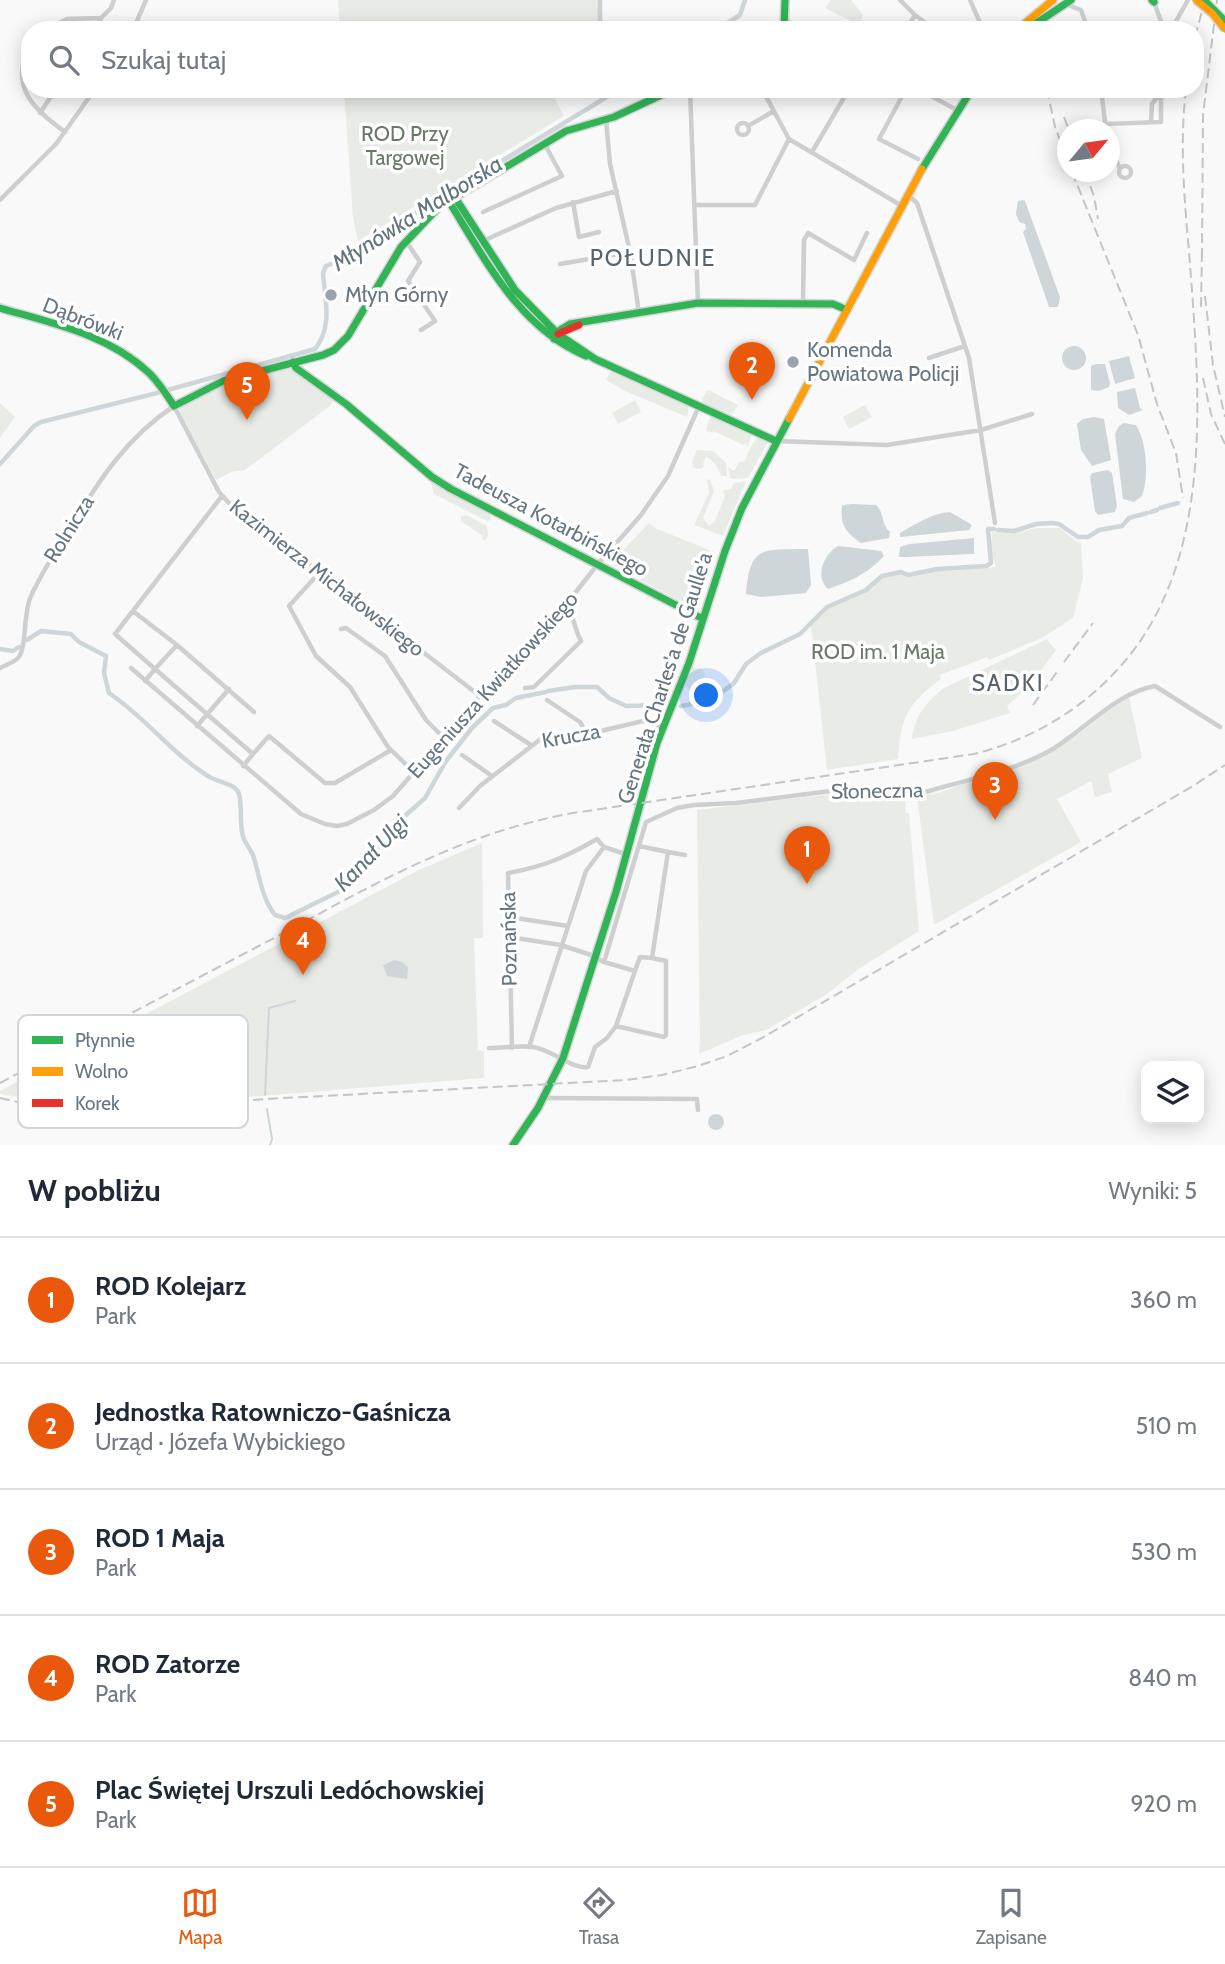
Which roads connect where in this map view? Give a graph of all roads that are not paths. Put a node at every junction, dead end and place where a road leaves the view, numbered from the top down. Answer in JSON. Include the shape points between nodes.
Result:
{"nodes":[{"id":1,"x":114,"y":0,"type":"edge"},
{"id":2,"x":146,"y":0,"type":"edge"},
{"id":3,"x":600,"y":0,"type":"edge"},
{"id":4,"x":785,"y":0,"type":"edge"},
{"id":5,"x":900,"y":0,"type":"edge"},
{"id":6,"x":970,"y":0,"type":"edge"},
{"id":7,"x":1053,"y":0,"type":"edge"},
{"id":8,"x":1188,"y":0,"type":"edge"},
{"id":9,"x":1196,"y":0,"type":"edge"},
{"id":10,"x":1205,"y":0,"type":"edge"},
{"id":11,"x":1153,"y":1,"type":"edge"},
{"id":12,"x":1068,"y":2,"type":"edge"},
{"id":13,"x":915,"y":15,"type":"junction"},
{"id":14,"x":101,"y":19,"type":"joint"},
{"id":15,"x":785,"y":20,"type":"edge"},
{"id":16,"x":63,"y":21,"type":"edge"},
{"id":17,"x":137,"y":21,"type":"edge"},
{"id":18,"x":600,"y":21,"type":"edge"},
{"id":19,"x":911,"y":21,"type":"edge"},
{"id":20,"x":923,"y":21,"type":"edge"},
{"id":21,"x":979,"y":21,"type":"edge"},
{"id":22,"x":1028,"y":21,"type":"edge"},
{"id":23,"x":1040,"y":21,"type":"edge"},
{"id":24,"x":1085,"y":21,"type":"edge"},
{"id":25,"x":1161,"y":21,"type":"edge"},
{"id":26,"x":1176,"y":21,"type":"edge"},
{"id":27,"x":1225,"y":21,"type":"edge"},
{"id":28,"x":1225,"y":29,"type":"edge"},
{"id":29,"x":29,"y":98,"type":"edge"},
{"id":30,"x":50,"y":98,"type":"edge"},
{"id":31,"x":89,"y":98,"type":"edge"},
{"id":32,"x":654,"y":98,"type":"edge"},
{"id":33,"x":690,"y":98,"type":"edge"},
{"id":34,"x":767,"y":98,"type":"edge"},
{"id":35,"x":844,"y":98,"type":"edge"},
{"id":36,"x":901,"y":98,"type":"edge"},
{"id":37,"x":935,"y":98,"type":"edge"},
{"id":38,"x":966,"y":98,"type":"edge"},
{"id":39,"x":1102,"y":98,"type":"edge"},
{"id":40,"x":1156,"y":98,"type":"edge"},
{"id":41,"x":1161,"y":98,"type":"edge"},
{"id":42,"x":957,"y":110,"type":"junction"},
{"id":43,"x":775,"y":111,"type":"junction"},
{"id":44,"x":40,"y":113,"type":"junction"},
{"id":45,"x":606,"y":119,"type":"junction"},
{"id":46,"x":1105,"y":119,"type":"edge"},
{"id":47,"x":1151,"y":122,"type":"junction"},
{"id":48,"x":1120,"y":125,"type":"edge"},
{"id":49,"x":748,"y":126,"type":"dead end"},
{"id":50,"x":65,"y":132,"type":"junction"},
{"id":51,"x":789,"y":139,"type":"junction"},
{"id":52,"x":544,"y":143,"type":"junction"},
{"id":53,"x":812,"y":152,"type":"junction"},
{"id":54,"x":918,"y":159,"type":"dead end"},
{"id":55,"x":1120,"y":165,"type":"edge"},
{"id":56,"x":1122,"y":168,"type":"dead end"},
{"id":57,"x":617,"y":191,"type":"junction"},
{"id":58,"x":908,"y":195,"type":"junction"},
{"id":59,"x":451,"y":198,"type":"junction"},
{"id":60,"x":0,"y":200,"type":"edge"},
{"id":61,"x":573,"y":202,"type":"junction"},
{"id":62,"x":695,"y":205,"type":"junction"},
{"id":63,"x":902,"y":206,"type":"junction"},
{"id":64,"x":483,"y":212,"type":"dead end"},
{"id":65,"x":599,"y":232,"type":"dead end"},
{"id":66,"x":867,"y":233,"type":"dead end"},
{"id":67,"x":405,"y":241,"type":"junction"},
{"id":68,"x":483,"y":241,"type":"junction"},
{"id":69,"x":630,"y":252,"type":"junction"},
{"id":70,"x":560,"y":264,"type":"dead end"},
{"id":71,"x":698,"y":303,"type":"junction"},
{"id":72,"x":803,"y":304,"type":"junction"},
{"id":73,"x":0,"y":308,"type":"edge"},
{"id":74,"x":847,"y":310,"type":"junction"},
{"id":75,"x":639,"y":313,"type":"junction"},
{"id":76,"x":421,"y":330,"type":"dead end"},
{"id":77,"x":556,"y":336,"type":"junction"},
{"id":78,"x":965,"y":346,"type":"junction"},
{"id":79,"x":929,"y":358,"type":"dead end"},
{"id":80,"x":293,"y":362,"type":"junction"},
{"id":81,"x":174,"y":406,"type":"junction"},
{"id":82,"x":699,"y":406,"type":"junction"},
{"id":83,"x":1031,"y":414,"type":"dead end"},
{"id":84,"x":981,"y":430,"type":"junction"},
{"id":85,"x":776,"y":441,"type":"junction"},
{"id":86,"x":222,"y":496,"type":"junction"},
{"id":87,"x":995,"y":523,"type":"dead end"},
{"id":88,"x":597,"y":565,"type":"junction"},
{"id":89,"x":319,"y":573,"type":"junction"},
{"id":90,"x":565,"y":606,"type":"junction"},
{"id":91,"x":134,"y":612,"type":"junction"},
{"id":92,"x":703,"y":619,"type":"junction"},
{"id":93,"x":341,"y":629,"type":"dead end"},
{"id":94,"x":177,"y":645,"type":"junction"},
{"id":95,"x":0,"y":668,"type":"edge"},
{"id":96,"x":131,"y":668,"type":"dead end"},
{"id":97,"x":155,"y":669,"type":"junction"},
{"id":98,"x":145,"y":681,"type":"junction"},
{"id":99,"x":525,"y":688,"type":"dead end"},
{"id":100,"x":229,"y":689,"type":"junction"},
{"id":101,"x":480,"y":696,"type":"junction"},
{"id":102,"x":547,"y":699,"type":"dead end"},
{"id":103,"x":254,"y":712,"type":"dead end"},
{"id":104,"x":208,"y":714,"type":"junction"},
{"id":105,"x":494,"y":721,"type":"dead end"},
{"id":106,"x":197,"y":726,"type":"junction"},
{"id":107,"x":664,"y":727,"type":"junction"},
{"id":108,"x":1220,"y":727,"type":"dead end"},
{"id":109,"x":588,"y":734,"type":"junction"},
{"id":110,"x":443,"y":737,"type":"junction"},
{"id":111,"x":531,"y":745,"type":"junction"},
{"id":112,"x":391,"y":750,"type":"junction"},
{"id":113,"x":253,"y":754,"type":"junction"},
{"id":114,"x":462,"y":755,"type":"dead end"},
{"id":115,"x":243,"y":766,"type":"junction"},
{"id":116,"x":414,"y":772,"type":"junction"},
{"id":117,"x":492,"y":776,"type":"junction"},
{"id":118,"x":459,"y":808,"type":"dead end"},
{"id":119,"x":639,"y":846,"type":"junction"},
{"id":120,"x":604,"y":847,"type":"junction"},
{"id":121,"x":668,"y":852,"type":"junction"},
{"id":122,"x":622,"y":853,"type":"dead end"},
{"id":123,"x":685,"y":855,"type":"dead end"},
{"id":124,"x":509,"y":916,"type":"junction"},
{"id":125,"x":568,"y":926,"type":"junction"},
{"id":126,"x":509,"y":937,"type":"junction"},
{"id":127,"x":561,"y":945,"type":"junction"},
{"id":128,"x":596,"y":958,"type":"junction"},
{"id":129,"x":652,"y":958,"type":"junction"},
{"id":130,"x":604,"y":962,"type":"junction"},
{"id":131,"x":635,"y":971,"type":"junction"},
{"id":132,"x":616,"y":1026,"type":"junction"},
{"id":133,"x":529,"y":1047,"type":"junction"},
{"id":134,"x":489,"y":1048,"type":"dead end"},
{"id":135,"x":512,"y":1048,"type":"junction"},
{"id":136,"x":563,"y":1058,"type":"junction"},
{"id":137,"x":544,"y":1098,"type":"junction"},
{"id":138,"x":698,"y":1110,"type":"dead end"},
{"id":139,"x":513,"y":1145,"type":"edge"}],
"edges":[{"from":1,"to":14,"type":"street"},
{"from":2,"to":17,"type":"street"},
{"from":3,"to":18,"type":"street"},
{"from":4,"to":15,"type":"street"},
{"from":5,"to":13,"type":"street"},
{"from":6,"to":21,"type":"street"},
{"from":7,"to":22,"type":"street"},
{"from":8,"to":26,"type":"street"},
{"from":9,"to":28,"type":"street","bridge":true},
{"from":10,"to":27,"type":"street","bridge":true},
{"from":11,"to":25,"type":"street"},
{"from":12,"to":23,"type":"street"},
{"from":12,"to":24,"type":"street","via":[[1081,10]]},
{"from":13,"to":19,"type":"street"},
{"from":13,"to":20,"type":"street"},
{"from":14,"to":16,"type":"street"},
{"from":29,"to":44,"type":"street"},
{"from":30,"to":44,"type":"street"},
{"from":31,"to":50,"type":"street"},
{"from":32,"to":45,"type":"street"},
{"from":33,"to":62,"type":"street"},
{"from":34,"to":43,"type":"street"},
{"from":35,"to":53,"type":"street"},
{"from":36,"to":54,"type":"street","via":[[879,139]]},
{"from":37,"to":42,"type":"street"},
{"from":38,"to":42,"type":"street","name":"Generała Charles'a de Gaulle'a"},
{"from":39,"to":46,"type":"street"},
{"from":40,"to":47,"type":"street"},
{"from":41,"to":47,"type":"street","via":[[1161,122]]},
{"from":42,"to":58,"type":"street","name":"Generała Charles'a de Gaulle'a"},
{"from":43,"to":49,"type":"street"},
{"from":43,"to":51,"type":"street"},
{"from":44,"to":50,"type":"street"},
{"from":45,"to":52,"type":"street"},
{"from":45,"to":57,"type":"street"},
{"from":47,"to":48,"type":"street"},
{"from":50,"to":60,"type":"street"},
{"from":51,"to":53,"type":"street"},
{"from":51,"to":62,"type":"street","via":[[757,203]]},
{"from":52,"to":59,"type":"street"},
{"from":52,"to":64,"type":"street","via":[[562,176]]},
{"from":53,"to":63,"type":"street"},
{"from":55,"to":56,"type":"street"},
{"from":57,"to":61,"type":"street"},
{"from":57,"to":69,"type":"street"},
{"from":58,"to":63,"type":"street","name":"Generała Charles'a de Gaulle'a"},
{"from":58,"to":78,"type":"street","via":[[918,204]]},
{"from":59,"to":67,"type":"street"},
{"from":59,"to":68,"type":"street"},
{"from":59,"to":77,"type":"street","via":[[509,294]]},
{"from":61,"to":65,"type":"street","via":[[579,237]]},
{"from":61,"to":68,"type":"street"},
{"from":62,"to":71,"type":"street"},
{"from":63,"to":74,"type":"street","name":"Generała Charles'a de Gaulle'a"},
{"from":66,"to":72,"type":"street","via":[[854,260],[808,233]]},
{"from":67,"to":76,"type":"street","via":[[420,262],[408,281],[435,321]]},
{"from":67,"to":80,"type":"street","via":[[341,344],[323,355]]},
{"from":68,"to":77,"type":"street","via":[[520,296]]},
{"from":69,"to":70,"type":"street"},
{"from":69,"to":75,"type":"street"},
{"from":71,"to":72,"type":"street"},
{"from":71,"to":75,"type":"street"},
{"from":72,"to":74,"type":"street","via":[[836,304]]},
{"from":73,"to":81,"type":"street","name":"Dąbrówki","via":[[108,344],[141,365]]},
{"from":74,"to":85,"type":"street","name":"Generała Charles'a de Gaulle'a"},
{"from":75,"to":77,"type":"street","via":[[565,326]]},
{"from":77,"to":82,"type":"street","via":[[595,359]]},
{"from":78,"to":79,"type":"street"},
{"from":78,"to":84,"type":"street"},
{"from":80,"to":81,"type":"street","via":[[218,383]]},
{"from":80,"to":88,"type":"street","name":"Tadeusza Kotarbińskiego","via":[[432,477]]},
{"from":81,"to":86,"type":"street","name":"Kazimierza Michałowskiego"},
{"from":81,"to":95,"type":"street","name":"Rolnicza","via":[[136,436],[103,475],[30,598],[23,651]]},
{"from":82,"to":85,"type":"street"},
{"from":82,"to":88,"type":"street","name":"Eugeniusza Kwiatkowskiego","via":[[659,491]]},
{"from":83,"to":84,"type":"street"},
{"from":84,"to":85,"type":"street","via":[[887,445]]},
{"from":84,"to":87,"type":"street"},
{"from":85,"to":92,"type":"street","name":"Generała Charles'a de Gaulle'a","via":[[733,530]]},
{"from":86,"to":89,"type":"street","name":"Kazimierza Michałowskiego"},
{"from":86,"to":91,"type":"street"},
{"from":88,"to":90,"type":"street","name":"Eugeniusza Kwiatkowskiego"},
{"from":88,"to":92,"type":"street","name":"Tadeusza Kotarbińskiego"},
{"from":89,"to":101,"type":"street","name":"Kazimierza Michałowskiego"},
{"from":89,"to":112,"type":"street","via":[[289,606],[316,656],[357,695]]},
{"from":90,"to":99,"type":"street","via":[[581,641],[534,687]]},
{"from":90,"to":101,"type":"street","name":"Eugeniusza Kwiatkowskiego"},
{"from":91,"to":94,"type":"street"},
{"from":91,"to":97,"type":"street","via":[[115,634]]},
{"from":92,"to":107,"type":"street","name":"Generała Charles'a de Gaulle'a"},
{"from":93,"to":110,"type":"street","via":[[385,656],[426,720]]},
{"from":94,"to":97,"type":"street"},
{"from":94,"to":100,"type":"street"},
{"from":96,"to":98,"type":"street","name":"Eugeniusza Kwiatkowskiego"},
{"from":97,"to":98,"type":"street"},
{"from":97,"to":104,"type":"street"},
{"from":98,"to":106,"type":"street","name":"Eugeniusza Kwiatkowskiego"},
{"from":100,"to":103,"type":"street"},
{"from":100,"to":104,"type":"street"},
{"from":101,"to":110,"type":"street","name":"Eugeniusza Kwiatkowskiego"},
{"from":102,"to":109,"type":"street","via":[[580,722]]},
{"from":104,"to":106,"type":"street"},
{"from":104,"to":113,"type":"street"},
{"from":105,"to":111,"type":"street"},
{"from":106,"to":115,"type":"street","name":"Eugeniusza Kwiatkowskiego"},
{"from":107,"to":109,"type":"street","name":"Krucza","via":[[643,721]]},
{"from":107,"to":128,"type":"street","name":"Generała Charles'a de Gaulle'a"},
{"from":108,"to":119,"type":"street","name":"Słoneczna","via":[[1155,686],[1140,689],[1050,750],[1014,766],[922,793],[862,788],[682,806],[646,822]]},
{"from":109,"to":111,"type":"street","name":"Krucza","via":[[542,738]]},
{"from":110,"to":116,"type":"street","name":"Eugeniusza Kwiatkowskiego"},
{"from":111,"to":117,"type":"street","name":"Krucza"},
{"from":112,"to":113,"type":"street","via":[[331,784],[270,736]]},
{"from":112,"to":116,"type":"street"},
{"from":113,"to":115,"type":"street"},
{"from":114,"to":117,"type":"street"},
{"from":115,"to":116,"type":"street","name":"Eugeniusza Kwiatkowskiego","via":[[301,814],[337,826],[374,810]]},
{"from":117,"to":118,"type":"street","name":"Krucza"},
{"from":119,"to":121,"type":"street"},
{"from":119,"to":130,"type":"street","name":"Słoneczna"},
{"from":120,"to":122,"type":"street","name":"Poznańska"},
{"from":120,"to":124,"type":"street","name":"Poznańska","via":[[597,839],[543,866],[508,873]]},
{"from":120,"to":125,"type":"street","via":[[586,871]]},
{"from":121,"to":123,"type":"street"},
{"from":121,"to":129,"type":"street"},
{"from":124,"to":125,"type":"street"},
{"from":124,"to":126,"type":"street","name":"Poznańska"},
{"from":125,"to":127,"type":"street"},
{"from":126,"to":127,"type":"street"},
{"from":126,"to":135,"type":"street","name":"Poznańska"},
{"from":127,"to":128,"type":"street"},
{"from":127,"to":133,"type":"street"},
{"from":128,"to":130,"type":"street"},
{"from":128,"to":136,"type":"street","name":"Generała Charles'a de Gaulle'a"},
{"from":129,"to":131,"type":"street","via":[[640,957]]},
{"from":129,"to":132,"type":"street","via":[[666,961],[666,1035]]},
{"from":130,"to":131,"type":"street"},
{"from":131,"to":132,"type":"street"},
{"from":132,"to":136,"type":"street","via":[[595,1047],[589,1067],[577,1067]]},
{"from":133,"to":135,"type":"street"},
{"from":133,"to":136,"type":"street"},
{"from":134,"to":135,"type":"street"},
{"from":136,"to":137,"type":"street","name":"Generała Charles'a de Gaulle'a"},
{"from":137,"to":138,"type":"street","via":[[696,1099]]},
{"from":137,"to":139,"type":"street","name":"Generała Charles'a de Gaulle'a"}]}
